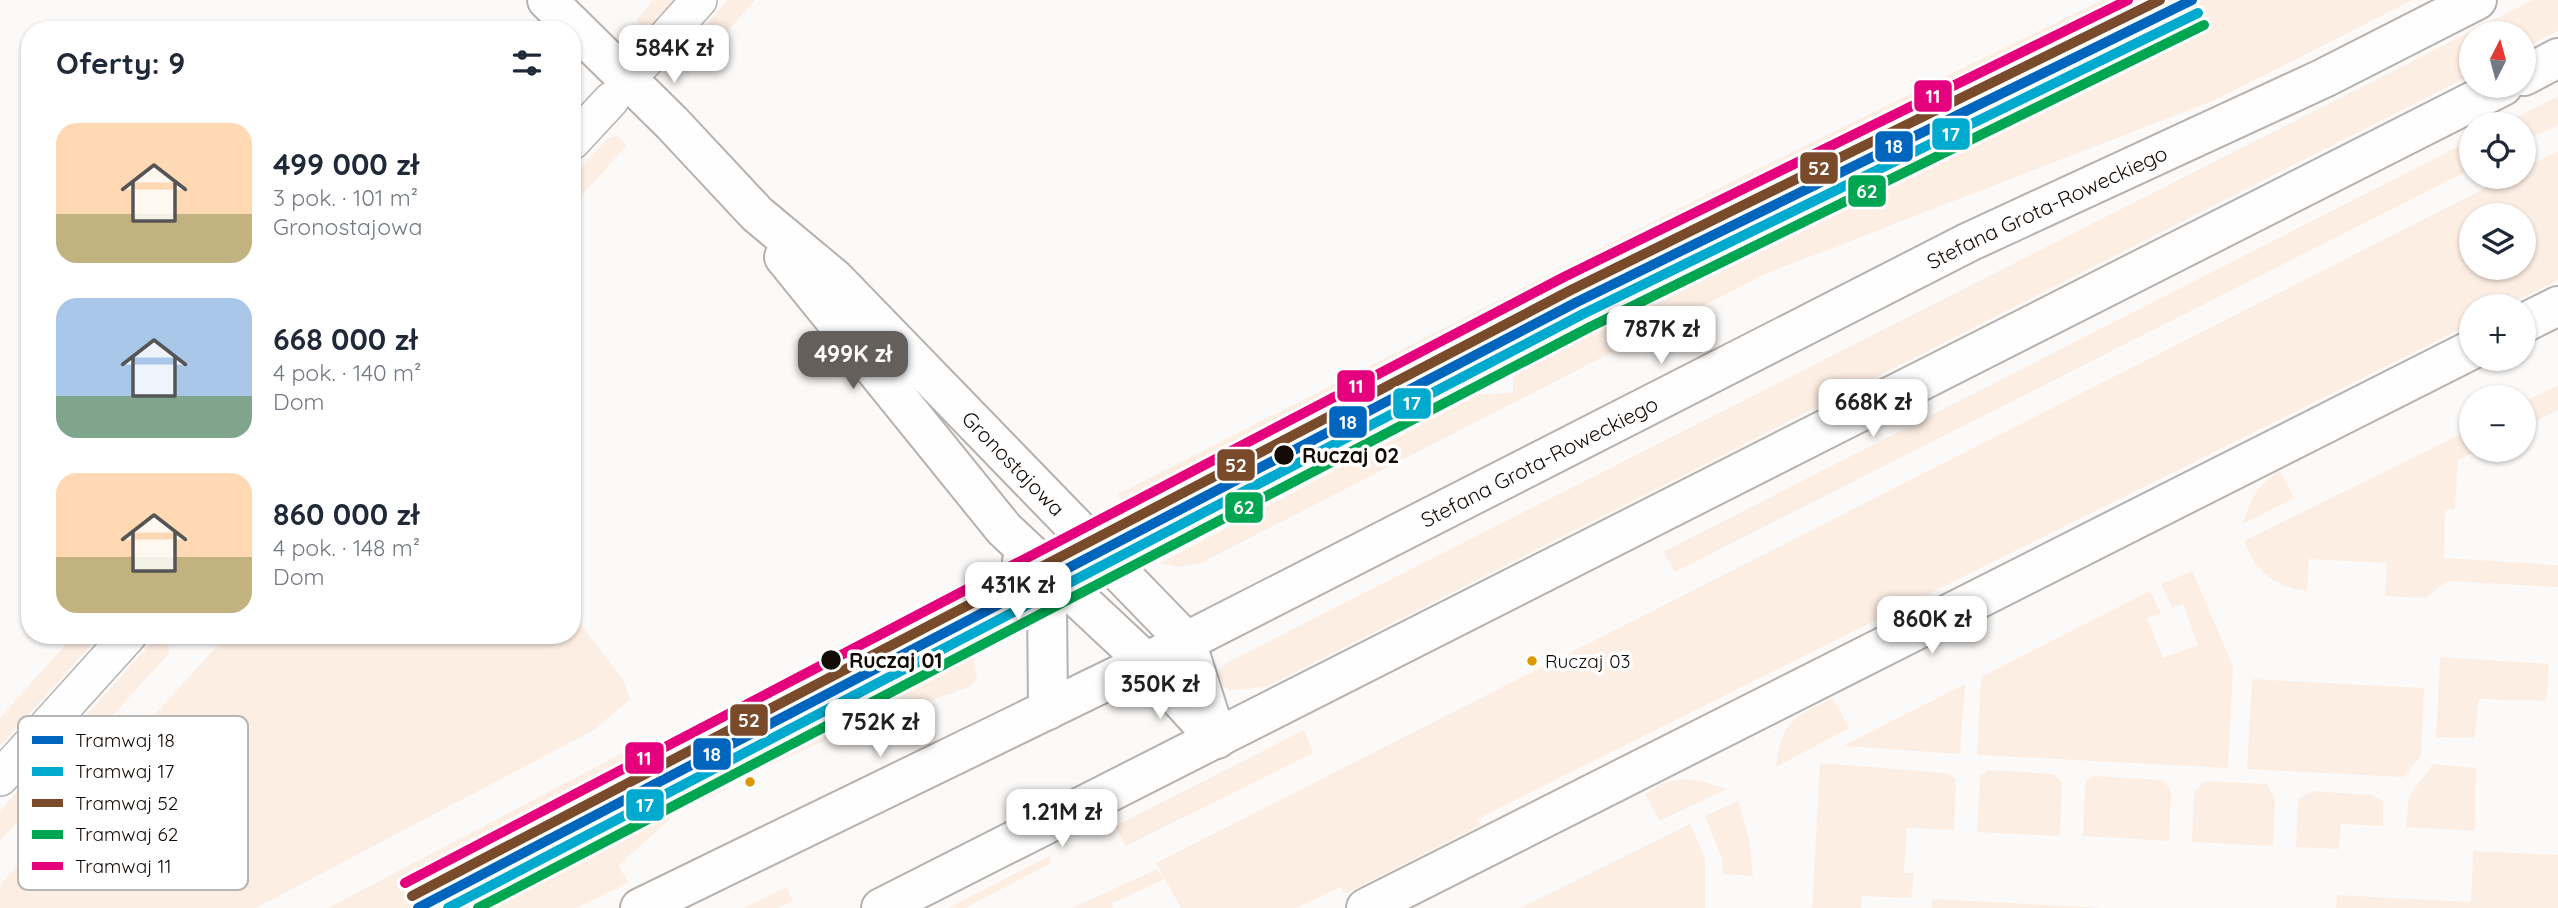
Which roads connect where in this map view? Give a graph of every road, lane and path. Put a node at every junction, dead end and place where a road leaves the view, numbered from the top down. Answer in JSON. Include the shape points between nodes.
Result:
{"nodes":[{"id":1,"x":547,"y":0,"type":"edge"},
{"id":2,"x":699,"y":0,"type":"edge"},
{"id":3,"x":2477,"y":0,"type":"edge"},
{"id":4,"x":568,"y":21,"type":"edge"},
{"id":5,"x":581,"y":33,"type":"edge"},
{"id":6,"x":2558,"y":58,"type":"edge"},
{"id":7,"x":643,"y":63,"type":"dead end"},
{"id":8,"x":2536,"y":70,"type":"edge"},
{"id":9,"x":2479,"y":98,"type":"edge"},
{"id":10,"x":611,"y":100,"type":"dead end"},
{"id":11,"x":581,"y":132,"type":"edge"},
{"id":12,"x":757,"y":214,"type":"junction"},
{"id":13,"x":2558,"y":306,"type":"edge"},
{"id":14,"x":2536,"y":317,"type":"edge"},
{"id":15,"x":2459,"y":356,"type":"edge"},
{"id":16,"x":1004,"y":529,"type":"junction"},
{"id":17,"x":1186,"y":641,"type":"junction"},
{"id":18,"x":121,"y":644,"type":"edge"},
{"id":19,"x":1146,"y":662,"type":"junction"},
{"id":20,"x":1048,"y":710,"type":"junction"},
{"id":21,"x":56,"y":716,"type":"edge"},
{"id":22,"x":1217,"y":739,"type":"junction"},
{"id":23,"x":18,"y":758,"type":"edge"},
{"id":24,"x":0,"y":778,"type":"edge"},
{"id":25,"x":640,"y":908,"type":"edge"},
{"id":26,"x":881,"y":908,"type":"edge"},
{"id":27,"x":1366,"y":908,"type":"edge"}],
"edges":[{"from":1,"to":4,"type":"main road","name":"Gronostajowa"},
{"from":2,"to":7,"type":"street"},
{"from":3,"to":17,"type":"main road","name":"Stefana Grota-Roweckiego","via":[[2323,78],[1969,242]]},
{"from":5,"to":12,"type":"main road","name":"Gronostajowa"},
{"from":6,"to":8,"type":"main road"},
{"from":9,"to":22,"type":"main road"},
{"from":10,"to":11,"type":"street"},
{"from":12,"to":16,"type":"main road","name":"Gronostajowa","via":[[791,267]]},
{"from":12,"to":17,"type":"main road","name":"Gronostajowa","via":[[835,279]]},
{"from":13,"to":14,"type":"main road"},
{"from":15,"to":27,"type":"main road"},
{"from":16,"to":19,"type":"main road","name":"Gronostajowa"},
{"from":16,"to":20,"type":"main road","name":"Gronostajowa","via":[[1047,604]]},
{"from":17,"to":19,"type":"main road","name":"Stefana Grota-Roweckiego"},
{"from":17,"to":22,"type":"main road","name":"Gronostajowa"},
{"from":18,"to":21,"type":"street"},
{"from":19,"to":20,"type":"main road","name":"Stefana Grota-Roweckiego"},
{"from":19,"to":22,"type":"main road","name":"Gronostajowa"},
{"from":20,"to":25,"type":"main road","name":"Stefana Grota-Roweckiego"},
{"from":22,"to":26,"type":"main road"},
{"from":23,"to":24,"type":"street"}]}
